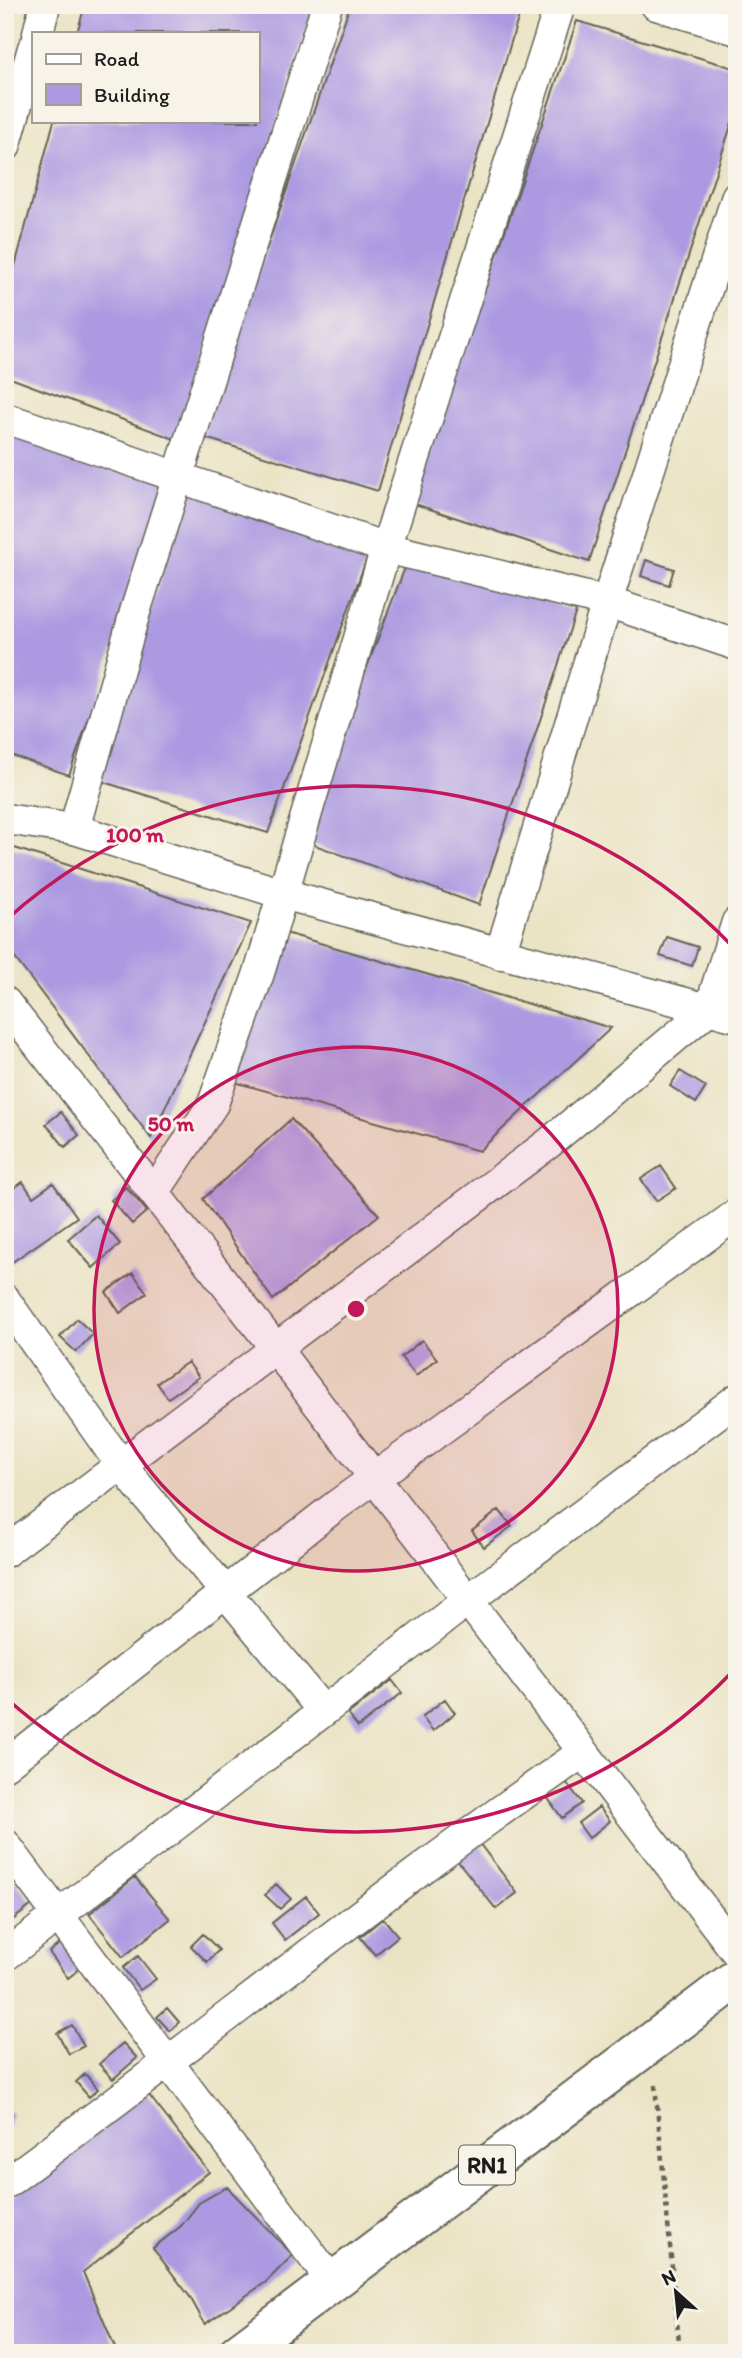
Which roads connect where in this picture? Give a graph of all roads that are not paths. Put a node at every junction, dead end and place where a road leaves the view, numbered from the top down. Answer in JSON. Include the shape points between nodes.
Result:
{"nodes":[{"id":1,"x":46,"y":5,"type":"edge"},
{"id":2,"x":327,"y":5,"type":"edge"},
{"id":3,"x":560,"y":5,"type":"edge"},
{"id":4,"x":656,"y":5,"type":"edge"},
{"id":5,"x":737,"y":30,"type":"edge"},
{"id":6,"x":37,"y":32,"type":"edge"},
{"id":7,"x":32,"y":52,"type":"edge"},
{"id":8,"x":5,"y":147,"type":"edge"},
{"id":9,"x":737,"y":196,"type":"edge"},
{"id":10,"x":5,"y":418,"type":"edge"},
{"id":11,"x":177,"y":478,"type":"junction"},
{"id":12,"x":386,"y":548,"type":"junction"},
{"id":13,"x":607,"y":602,"type":"junction"},
{"id":14,"x":737,"y":645,"type":"edge"},
{"id":15,"x":5,"y":819,"type":"edge"},
{"id":16,"x":74,"y":829,"type":"junction"},
{"id":17,"x":283,"y":894,"type":"junction"},
{"id":18,"x":737,"y":922,"type":"edge"},
{"id":19,"x":500,"y":954,"type":"junction"},
{"id":20,"x":5,"y":1002,"type":"edge"},
{"id":21,"x":723,"y":1012,"type":"edge"},
{"id":22,"x":154,"y":1193,"type":"junction"},
{"id":23,"x":737,"y":1214,"type":"edge"},
{"id":24,"x":5,"y":1300,"type":"edge"},
{"id":25,"x":276,"y":1349,"type":"junction"},
{"id":26,"x":737,"y":1399,"type":"edge"},
{"id":27,"x":121,"y":1465,"type":"junction"},
{"id":28,"x":375,"y":1480,"type":"junction"},
{"id":29,"x":5,"y":1552,"type":"edge"},
{"id":30,"x":228,"y":1592,"type":"junction"},
{"id":31,"x":467,"y":1601,"type":"junction"},
{"id":32,"x":323,"y":1711,"type":"junction"},
{"id":33,"x":582,"y":1753,"type":"junction"},
{"id":34,"x":5,"y":1765,"type":"edge"},
{"id":35,"x":5,"y":1844,"type":"edge"},
{"id":36,"x":59,"y":1914,"type":"junction"},
{"id":37,"x":737,"y":1953,"type":"edge"},
{"id":38,"x":5,"y":1956,"type":"edge"},
{"id":39,"x":737,"y":1978,"type":"edge"},
{"id":40,"x":168,"y":2064,"type":"junction"},
{"id":41,"x":5,"y":2184,"type":"edge"},
{"id":42,"x":332,"y":2282,"type":"junction"},
{"id":43,"x":238,"y":2353,"type":"edge"}],
"edges":[{"from":1,"to":6,"type":"street"},
{"from":2,"to":11,"type":"street"},
{"from":3,"to":12,"type":"street"},
{"from":4,"to":5,"type":"street"},
{"from":7,"to":8,"type":"street"},
{"from":9,"to":13,"type":"street"},
{"from":10,"to":11,"type":"street"},
{"from":11,"to":12,"type":"street"},
{"from":11,"to":16,"type":"street"},
{"from":12,"to":13,"type":"street"},
{"from":12,"to":17,"type":"street"},
{"from":13,"to":14,"type":"street"},
{"from":13,"to":19,"type":"street"},
{"from":15,"to":16,"type":"street"},
{"from":16,"to":17,"type":"street"},
{"from":17,"to":19,"type":"street"},
{"from":17,"to":22,"type":"street","via":[[213,1104]]},
{"from":18,"to":21,"type":"street"},
{"from":19,"to":21,"type":"street"},
{"from":20,"to":22,"type":"street"},
{"from":21,"to":25,"type":"street"},
{"from":22,"to":25,"type":"street"},
{"from":23,"to":28,"type":"street"},
{"from":24,"to":27,"type":"street"},
{"from":25,"to":27,"type":"street"},
{"from":25,"to":28,"type":"street"},
{"from":26,"to":31,"type":"street"},
{"from":27,"to":29,"type":"street"},
{"from":27,"to":30,"type":"street"},
{"from":28,"to":30,"type":"street"},
{"from":28,"to":31,"type":"street"},
{"from":30,"to":32,"type":"street"},
{"from":30,"to":34,"type":"street"},
{"from":31,"to":32,"type":"street"},
{"from":31,"to":33,"type":"street"},
{"from":32,"to":36,"type":"street"},
{"from":33,"to":37,"type":"street"},
{"from":33,"to":40,"type":"street","via":[[488,1818]]},
{"from":35,"to":36,"type":"street"},
{"from":36,"to":38,"type":"street"},
{"from":36,"to":40,"type":"street"},
{"from":39,"to":42,"type":"highway","number":"RN1"},
{"from":40,"to":41,"type":"street"},
{"from":40,"to":42,"type":"street"},
{"from":42,"to":43,"type":"highway","number":"RN1"}]}
